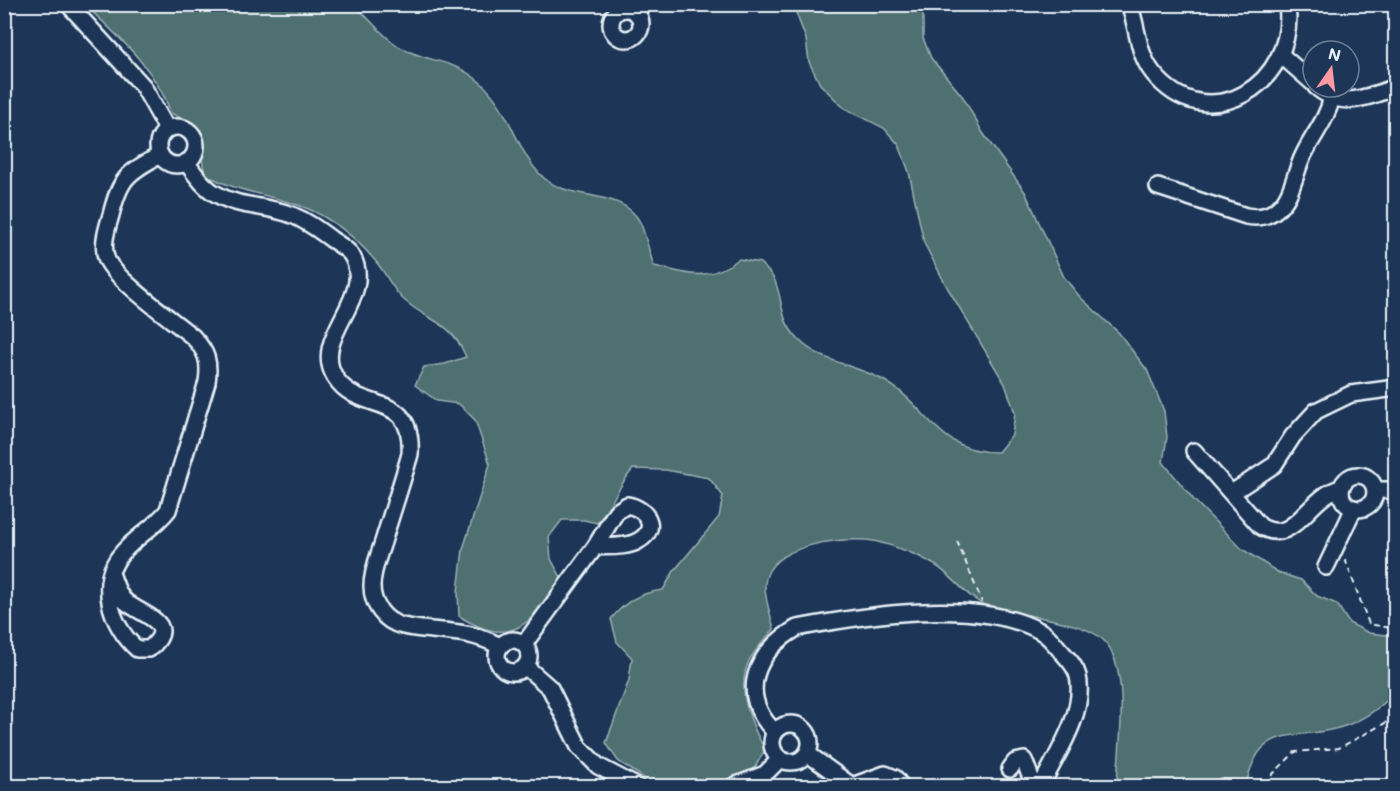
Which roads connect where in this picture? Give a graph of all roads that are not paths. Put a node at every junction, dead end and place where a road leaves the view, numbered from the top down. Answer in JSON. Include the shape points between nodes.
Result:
{"nodes":[{"id":1,"x":68,"y":4,"type":"edge"},
{"id":2,"x":1129,"y":4,"type":"edge"},
{"id":3,"x":1287,"y":4,"type":"edge"},
{"id":4,"x":1281,"y":56,"type":"junction"},
{"id":5,"x":1301,"y":74,"type":"edge"},
{"id":6,"x":1395,"y":87,"type":"edge"},
{"id":7,"x":1331,"y":99,"type":"edge"},
{"id":8,"x":1340,"y":99,"type":"edge"},
{"id":9,"x":167,"y":129,"type":"junction"},
{"id":10,"x":160,"y":155,"type":"junction"},
{"id":11,"x":186,"y":162,"type":"junction"},
{"id":12,"x":1158,"y":187,"type":"dead end"},
{"id":13,"x":1395,"y":388,"type":"edge"},
{"id":14,"x":1194,"y":451,"type":"dead end"},
{"id":15,"x":1341,"y":488,"type":"junction"},
{"id":16,"x":1375,"y":490,"type":"junction"},
{"id":17,"x":1395,"y":490,"type":"edge"},
{"id":18,"x":1233,"y":492,"type":"junction"},
{"id":19,"x":1354,"y":508,"type":"junction"},
{"id":20,"x":595,"y":547,"type":"dead end"},
{"id":21,"x":1326,"y":567,"type":"dead end"},
{"id":22,"x":111,"y":573,"type":"junction"},
{"id":23,"x":524,"y":644,"type":"junction"},
{"id":24,"x":500,"y":646,"type":"junction"},
{"id":25,"x":526,"y":667,"type":"junction"},
{"id":26,"x":776,"y":732,"type":"junction"},
{"id":27,"x":808,"y":754,"type":"junction"},
{"id":28,"x":780,"y":759,"type":"junction"},
{"id":29,"x":1010,"y":769,"type":"dead end"},
{"id":30,"x":636,"y":786,"type":"edge"},
{"id":31,"x":734,"y":786,"type":"edge"},
{"id":32,"x":852,"y":786,"type":"edge"},
{"id":33,"x":901,"y":786,"type":"edge"},
{"id":34,"x":1035,"y":786,"type":"edge"},
{"id":35,"x":1041,"y":786,"type":"edge"}],
"edges":[{"from":1,"to":9,"type":"street","via":[[142,86]]},
{"from":2,"to":4,"type":"street","via":[[1148,65],[1160,81],[1186,97],[1217,102],[1247,93],[1271,73]]},
{"from":3,"to":4,"type":"street","via":[[1287,32]]},
{"from":4,"to":5,"type":"street"},
{"from":6,"to":8,"type":"street","via":[[1362,100]]},
{"from":7,"to":12,"type":"street","via":[[1287,198],[1272,213],[1246,216]]},
{"from":9,"to":10,"type":"street","via":[[158,144]]},
{"from":9,"to":11,"type":"street","via":[[178,127],[193,136],[194,153]]},
{"from":10,"to":11,"type":"street","via":[[175,165]]},
{"from":10,"to":22,"type":"street","via":[[130,171],[117,189],[104,242],[107,260],[193,337],[210,363],[168,510],[122,553]]},
{"from":11,"to":24,"type":"street","via":[[216,194],[233,202],[292,214],[351,254],[356,265],[356,287],[331,344],[329,362],[341,384],[400,413],[411,438],[410,454],[372,586],[377,609],[400,626],[460,632]]},
{"from":13,"to":18,"type":"street","via":[[1351,394],[1316,411],[1274,465]]},
{"from":14,"to":18,"type":"street"},
{"from":15,"to":16,"type":"street","via":[[1350,477],[1360,475],[1370,480]]},
{"from":15,"to":18,"type":"street","via":[[1321,496],[1294,526],[1280,532],[1260,526]]},
{"from":15,"to":19,"type":"street","via":[[1345,503]]},
{"from":16,"to":17,"type":"street"},
{"from":16,"to":19,"type":"street","via":[[1369,504]]},
{"from":19,"to":21,"type":"street"},
{"from":20,"to":23,"type":"street"},
{"from":22,"to":22,"type":"street","via":[[107,595],[123,637],[137,649],[149,649],[159,641],[158,622],[124,601]]},
{"from":23,"to":24,"type":"street","via":[[512,640]]},
{"from":23,"to":25,"type":"street","via":[[530,659]]},
{"from":24,"to":25,"type":"street","via":[[497,654],[503,669],[511,673]]},
{"from":25,"to":30,"type":"street","via":[[550,688],[579,747],[598,766]]},
{"from":26,"to":27,"type":"street","via":[[787,724],[800,725],[809,735]]},
{"from":26,"to":28,"type":"street","via":[[772,737],[773,749]]},
{"from":26,"to":35,"type":"street","via":[[757,709],[752,686],[768,653],[781,637],[797,628],[943,610],[988,615],[1043,632],[1074,665],[1078,676],[1076,710]]},
{"from":27,"to":28,"type":"street","via":[[798,762]]},
{"from":27,"to":32,"type":"street"},
{"from":28,"to":31,"type":"street","via":[[765,774]]},
{"from":29,"to":34,"type":"street","via":[[1014,762],[1024,760]]},
{"from":32,"to":33,"type":"street","via":[[885,774]]}]}
